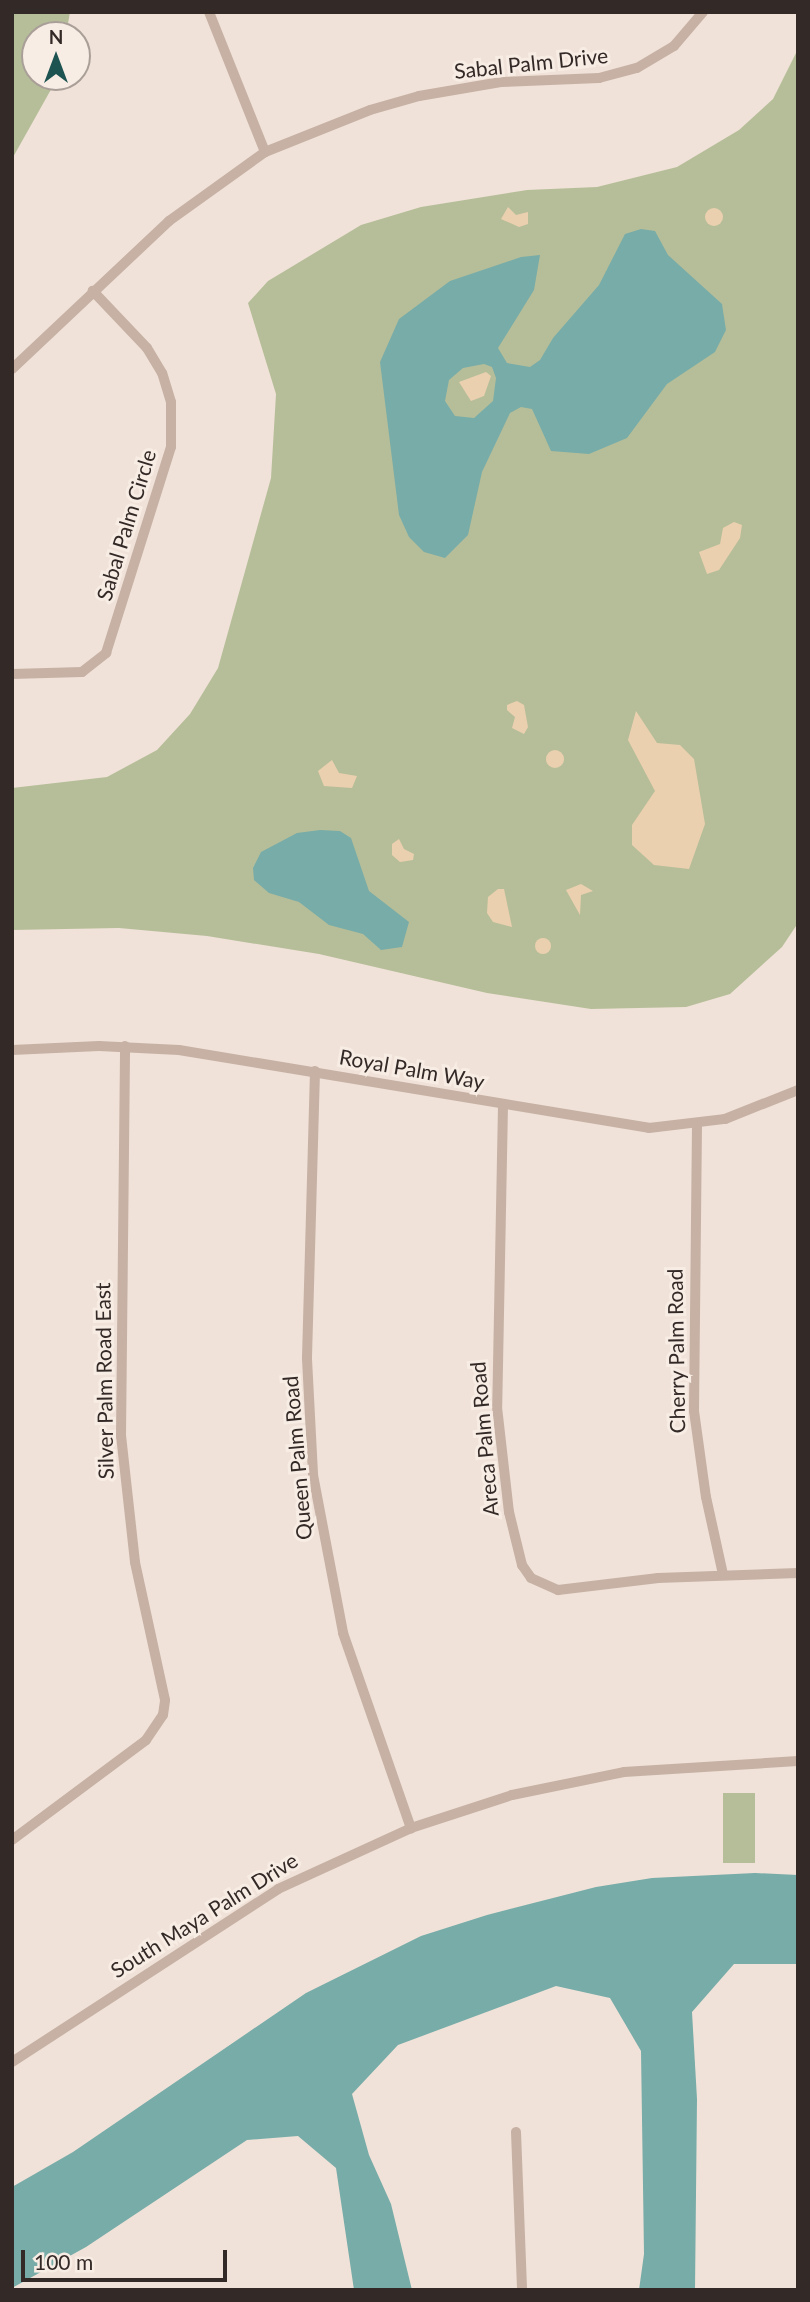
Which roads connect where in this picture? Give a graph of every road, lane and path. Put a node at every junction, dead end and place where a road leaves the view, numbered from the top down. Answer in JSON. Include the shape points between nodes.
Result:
{"nodes":[{"id":1,"x":209,"y":12,"type":"edge"},
{"id":2,"x":703,"y":12,"type":"edge"},
{"id":3,"x":265,"y":152,"type":"junction"},
{"id":4,"x":93,"y":291,"type":"junction"},
{"id":5,"x":12,"y":369,"type":"edge"},
{"id":6,"x":12,"y":674,"type":"edge"},
{"id":7,"x":125,"y":1046,"type":"junction"},
{"id":8,"x":12,"y":1050,"type":"edge"},
{"id":9,"x":315,"y":1071,"type":"junction"},
{"id":10,"x":798,"y":1090,"type":"edge"},
{"id":11,"x":503,"y":1105,"type":"junction"},
{"id":12,"x":697,"y":1125,"type":"junction"},
{"id":13,"x":798,"y":1573,"type":"edge"},
{"id":14,"x":723,"y":1574,"type":"junction"},
{"id":15,"x":798,"y":1761,"type":"edge"},
{"id":16,"x":411,"y":1828,"type":"junction"},
{"id":17,"x":12,"y":1840,"type":"edge"},
{"id":18,"x":12,"y":2062,"type":"edge"},
{"id":19,"x":516,"y":2133,"type":"dead end"},
{"id":20,"x":522,"y":2290,"type":"edge"}],
"edges":[{"from":1,"to":3,"type":"street"},
{"from":2,"to":3,"type":"street","name":"Sabal Palm Drive","via":[[674,46],[637,68],[598,78],[501,82],[419,96]]},
{"from":3,"to":4,"type":"street","name":"Sabal Palm Drive","via":[[169,221]]},
{"from":4,"to":5,"type":"street","name":"Sabal Palm Drive"},
{"from":4,"to":6,"type":"street","name":"Sabal Palm Circle","via":[[147,348],[162,373],[171,402],[171,447],[106,653],[82,672]]},
{"from":7,"to":8,"type":"street","name":"Royal Palm Way"},
{"from":7,"to":9,"type":"street","name":"Royal Palm Way","via":[[231,1056]]},
{"from":7,"to":17,"type":"street","name":"Silver Palm Road East","via":[[121,1436],[135,1562],[164,1710],[146,1740]]},
{"from":9,"to":11,"type":"street","name":"Royal Palm Way"},
{"from":9,"to":16,"type":"street","name":"Queen Palm Road","via":[[307,1359],[313,1475],[343,1633]]},
{"from":10,"to":12,"type":"street","name":"Royal Palm Way","via":[[754,1110]]},
{"from":11,"to":12,"type":"street","name":"Royal Palm Way","via":[[619,1125]]},
{"from":11,"to":14,"type":"street","name":"Areca Palm Road","via":[[497,1407],[509,1512],[522,1565],[531,1578],[558,1590]]},
{"from":12,"to":14,"type":"street","name":"Cherry Palm Road","via":[[694,1411]]},
{"from":13,"to":14,"type":"street","name":"Areca Palm Road"},
{"from":15,"to":16,"type":"street","name":"South Maya Palm Drive","via":[[682,1765],[613,1774],[512,1796]]},
{"from":16,"to":18,"type":"street","name":"South Maya Palm Drive","via":[[329,1863],[258,1901]]},
{"from":19,"to":20,"type":"street"}]}
